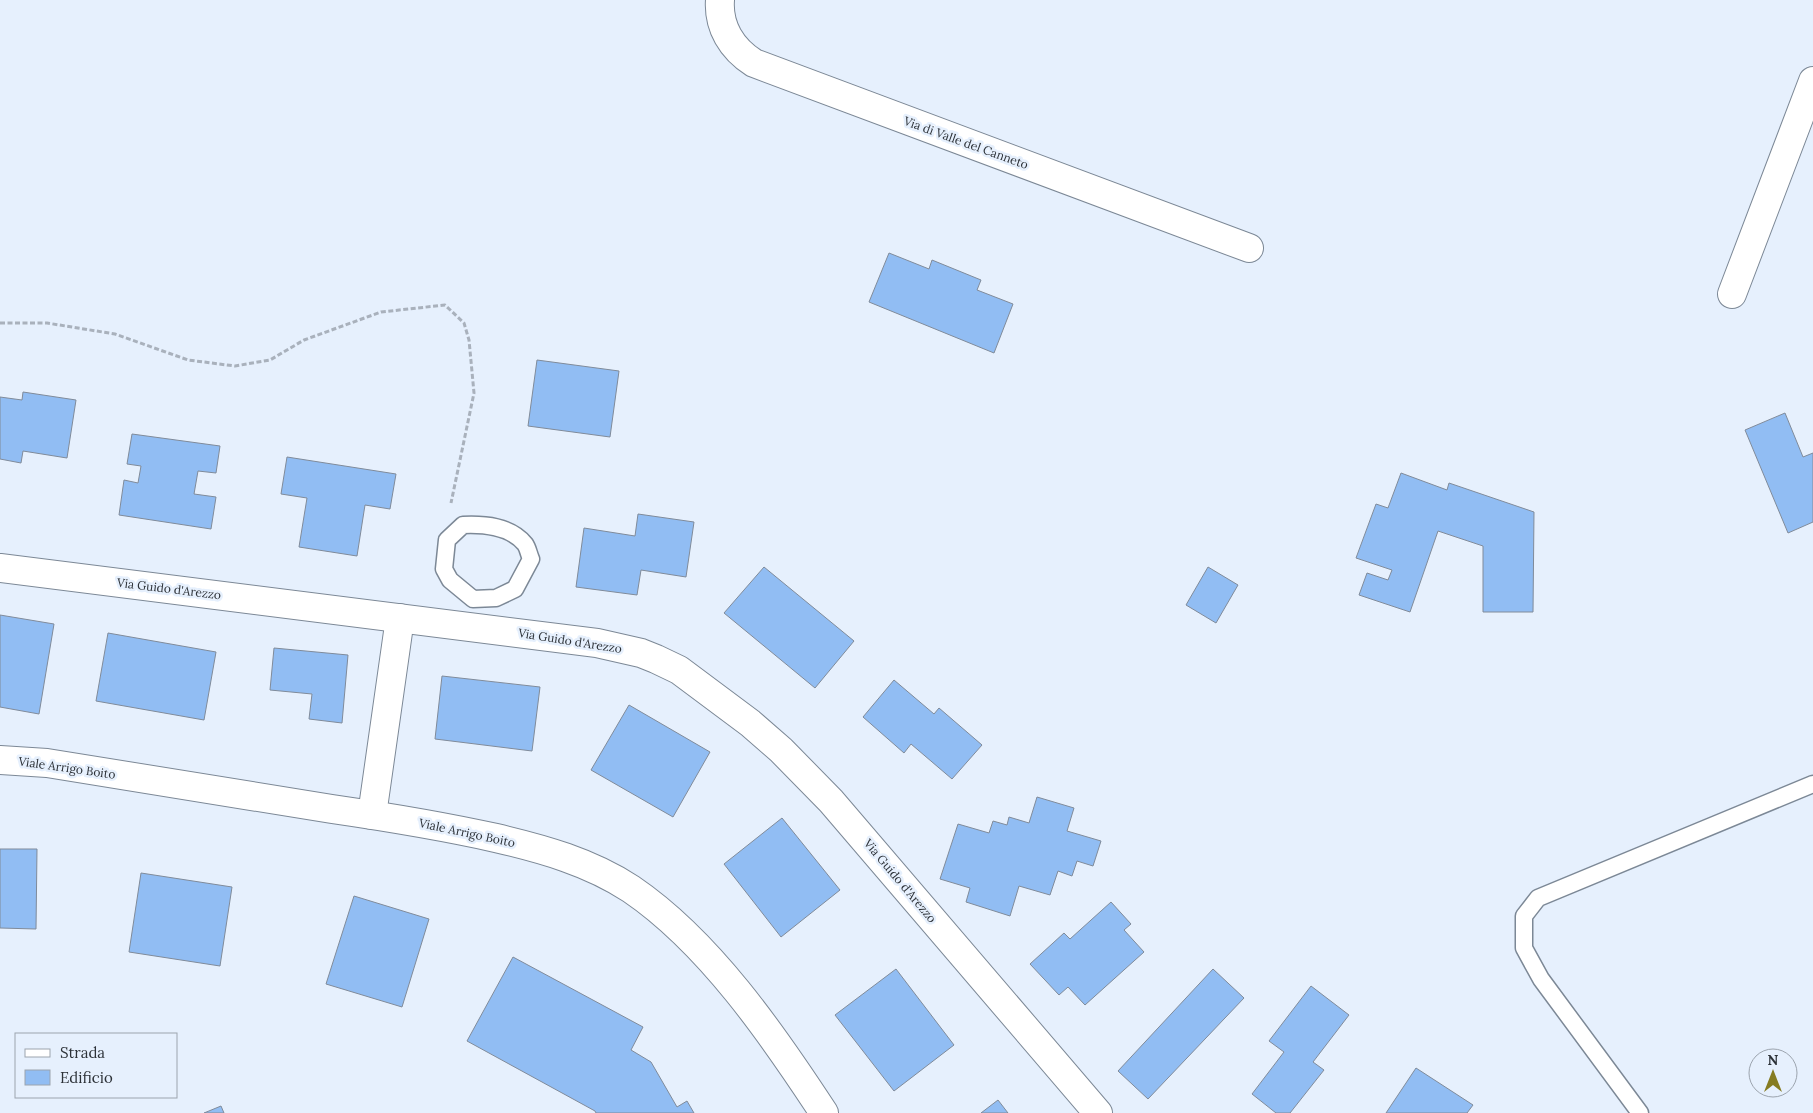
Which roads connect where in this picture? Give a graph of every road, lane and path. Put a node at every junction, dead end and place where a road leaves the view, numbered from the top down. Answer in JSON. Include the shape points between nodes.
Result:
{"nodes":[{"id":1,"x":720,"y":0,"type":"edge"},
{"id":2,"x":1813,"y":81,"type":"edge"},
{"id":3,"x":1249,"y":248,"type":"dead end"},
{"id":4,"x":1732,"y":294,"type":"dead end"},
{"id":5,"x":0,"y":323,"type":"edge"},
{"id":6,"x":456,"y":472,"type":"dead end"},
{"id":7,"x":0,"y":568,"type":"edge"},
{"id":8,"x":473,"y":600,"type":"junction"},
{"id":9,"x":400,"y":618,"type":"junction"},
{"id":10,"x":470,"y":627,"type":"junction"},
{"id":11,"x":0,"y":760,"type":"edge"},
{"id":12,"x":1813,"y":784,"type":"edge"},
{"id":13,"x":372,"y":815,"type":"junction"},
{"id":14,"x":824,"y":1113,"type":"edge"},
{"id":15,"x":1098,"y":1113,"type":"edge"},
{"id":16,"x":1640,"y":1113,"type":"edge"}],
"edges":[{"from":1,"to":3,"type":"street","name":"Via di Valle del Canneto","via":[[728,38],[742,56],[754,63]]},
{"from":2,"to":4,"type":"street"},
{"from":5,"to":6,"type":"path","via":[[47,323],[115,334],[188,360],[235,366],[270,360],[304,340],[381,312],[445,305],[464,323],[469,340],[474,393]]},
{"from":7,"to":9,"type":"street","name":"Via Guido d'Arezzo"},
{"from":8,"to":8,"type":"lane","via":[[496,598],[515,589],[531,559],[526,545],[506,530],[463,525],[447,540],[444,569],[450,580]]},
{"from":8,"to":10,"type":"lane"},
{"from":9,"to":10,"type":"street","name":"Via Guido d'Arezzo"},
{"from":9,"to":13,"type":"street"},
{"from":10,"to":15,"type":"street","name":"Via Guido d'Arezzo","via":[[596,642],[641,653],[679,670],[742,717],[782,750],[831,801]]},
{"from":11,"to":13,"type":"street","name":"Viale Arrigo Boito","via":[[47,763]]},
{"from":12,"to":16,"type":"lane","via":[[1538,898],[1524,916],[1524,948],[1541,979]]},
{"from":13,"to":14,"type":"street","name":"Viale Arrigo Boito","via":[[446,827],[538,848],[582,864],[629,888],[663,914],[714,965],[761,1023]]}]}
